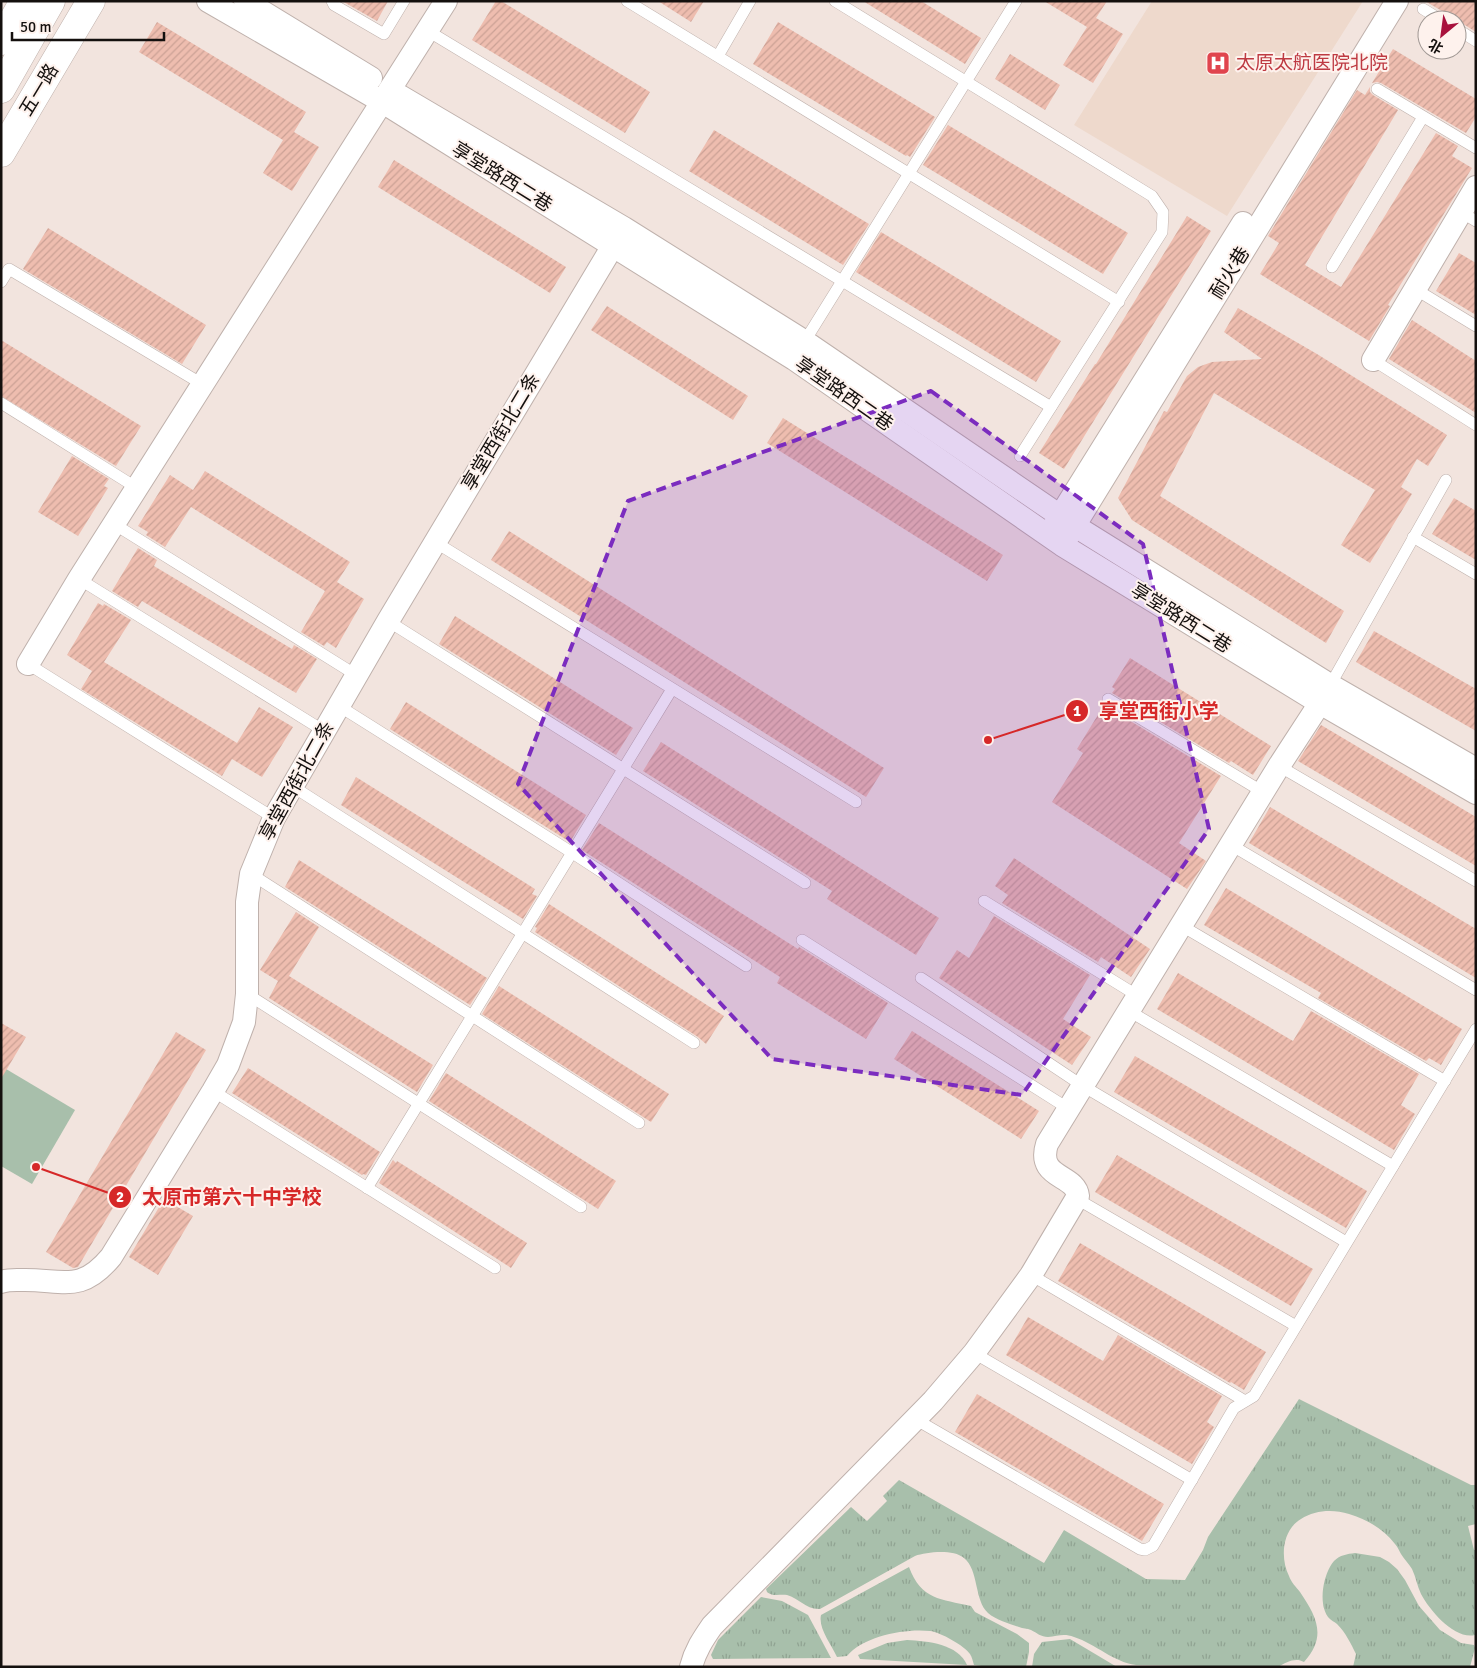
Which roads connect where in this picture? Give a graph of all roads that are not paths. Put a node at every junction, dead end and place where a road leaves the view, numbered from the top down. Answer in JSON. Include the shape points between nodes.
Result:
{"nodes":[{"id":1,"x":24,"y":1,"type":"edge"},
{"id":2,"x":51,"y":1,"type":"edge"},
{"id":3,"x":91,"y":1,"type":"edge"},
{"id":4,"x":208,"y":1,"type":"edge"},
{"id":5,"x":245,"y":1,"type":"edge"},
{"id":6,"x":332,"y":1,"type":"edge"},
{"id":7,"x":404,"y":1,"type":"edge"},
{"id":8,"x":446,"y":1,"type":"edge"},
{"id":9,"x":627,"y":1,"type":"edge"},
{"id":10,"x":750,"y":1,"type":"edge"},
{"id":11,"x":835,"y":1,"type":"edge"},
{"id":12,"x":1016,"y":1,"type":"edge"},
{"id":13,"x":1380,"y":1,"type":"edge"},
{"id":14,"x":1397,"y":1,"type":"edge"},
{"id":15,"x":428,"y":31,"type":"junction"},
{"id":16,"x":718,"y":56,"type":"junction"},
{"id":17,"x":7,"y":59,"type":"edge"},
{"id":18,"x":966,"y":82,"type":"junction"},
{"id":19,"x":1377,"y":88,"type":"dead end"},
{"id":20,"x":1,"y":89,"type":"edge"},
{"id":21,"x":386,"y":95,"type":"junction"},
{"id":22,"x":1423,"y":117,"type":"junction"},
{"id":23,"x":1476,"y":148,"type":"edge"},
{"id":24,"x":1,"y":152,"type":"edge"},
{"id":25,"x":909,"y":173,"type":"junction"},
{"id":26,"x":1476,"y":187,"type":"edge"},
{"id":27,"x":1468,"y":216,"type":"edge"},
{"id":28,"x":618,"y":237,"type":"junction"},
{"id":29,"x":1332,"y":268,"type":"dead end"},
{"id":30,"x":842,"y":281,"type":"junction"},
{"id":31,"x":1,"y":282,"type":"edge"},
{"id":32,"x":1415,"y":289,"type":"junction"},
{"id":33,"x":1119,"y":302,"type":"junction"},
{"id":34,"x":1476,"y":326,"type":"edge"},
{"id":35,"x":799,"y":350,"type":"junction"},
{"id":36,"x":1373,"y":360,"type":"joint"},
{"id":37,"x":202,"y":384,"type":"junction"},
{"id":38,"x":2,"y":404,"type":"edge"},
{"id":39,"x":1051,"y":407,"type":"junction"},
{"id":40,"x":1476,"y":424,"type":"edge"},
{"id":41,"x":1020,"y":456,"type":"dead end"},
{"id":42,"x":1446,"y":480,"type":"dead end"},
{"id":43,"x":137,"y":488,"type":"junction"},
{"id":44,"x":1067,"y":521,"type":"junction"},
{"id":45,"x":114,"y":524,"type":"junction"},
{"id":46,"x":1413,"y":536,"type":"junction"},
{"id":47,"x":1055,"y":540,"type":"junction"},
{"id":48,"x":435,"y":542,"type":"junction"},
{"id":49,"x":1476,"y":574,"type":"edge"},
{"id":50,"x":79,"y":579,"type":"junction"},
{"id":51,"x":388,"y":621,"type":"junction"},
{"id":52,"x":28,"y":664,"type":"joint"},
{"id":53,"x":356,"y":675,"type":"junction"},
{"id":54,"x":672,"y":689,"type":"junction"},
{"id":55,"x":1325,"y":694,"type":"junction"},
{"id":56,"x":1108,"y":699,"type":"dead end"},
{"id":57,"x":338,"y":706,"type":"junction"},
{"id":58,"x":324,"y":731,"type":"junction"},
{"id":59,"x":1279,"y":766,"type":"junction"},
{"id":60,"x":624,"y":768,"type":"junction"},
{"id":61,"x":1476,"y":769,"type":"edge"},
{"id":62,"x":292,"y":786,"type":"junction"},
{"id":63,"x":1263,"y":792,"type":"junction"},
{"id":64,"x":1476,"y":793,"type":"edge"},
{"id":65,"x":856,"y":802,"type":"dead end"},
{"id":66,"x":274,"y":818,"type":"junction"},
{"id":67,"x":1231,"y":845,"type":"junction"},
{"id":68,"x":571,"y":852,"type":"junction"},
{"id":69,"x":251,"y":874,"type":"junction"},
{"id":70,"x":1476,"y":881,"type":"edge"},
{"id":71,"x":805,"y":883,"type":"dead end"},
{"id":72,"x":984,"y":901,"type":"dead end"},
{"id":73,"x":1182,"y":926,"type":"junction"},
{"id":74,"x":522,"y":934,"type":"junction"},
{"id":75,"x":802,"y":940,"type":"dead end"},
{"id":76,"x":746,"y":966,"type":"dead end"},
{"id":77,"x":921,"y":978,"type":"dead end"},
{"id":78,"x":1476,"y":990,"type":"edge"},
{"id":79,"x":247,"y":994,"type":"junction"},
{"id":80,"x":1133,"y":1003,"type":"junction"},
{"id":81,"x":472,"y":1016,"type":"junction"},
{"id":82,"x":1476,"y":1029,"type":"edge"},
{"id":83,"x":694,"y":1043,"type":"dead end"},
{"id":84,"x":1445,"y":1081,"type":"junction"},
{"id":85,"x":1082,"y":1086,"type":"junction"},
{"id":86,"x":213,"y":1091,"type":"junction"},
{"id":87,"x":419,"y":1104,"type":"junction"},
{"id":88,"x":1069,"y":1109,"type":"junction"},
{"id":89,"x":639,"y":1123,"type":"dead end"},
{"id":90,"x":1393,"y":1166,"type":"junction"},
{"id":91,"x":367,"y":1188,"type":"junction"},
{"id":92,"x":1078,"y":1198,"type":"junction"},
{"id":93,"x":581,"y":1207,"type":"dead end"},
{"id":94,"x":1346,"y":1242,"type":"junction"},
{"id":95,"x":495,"y":1268,"type":"dead end"},
{"id":96,"x":1031,"y":1275,"type":"junction"},
{"id":97,"x":1,"y":1282,"type":"edge"},
{"id":98,"x":1296,"y":1326,"type":"junction"},
{"id":99,"x":974,"y":1353,"type":"junction"},
{"id":100,"x":1245,"y":1401,"type":"junction"},
{"id":101,"x":915,"y":1419,"type":"junction"},
{"id":102,"x":1192,"y":1480,"type":"junction"},
{"id":103,"x":691,"y":1667,"type":"edge"}],
"edges":[{"from":1,"to":17,"type":"main road"},
{"from":2,"to":17,"type":"main road"},
{"from":3,"to":24,"type":"main road","name":"五一路"},
{"from":4,"to":21,"type":"street","name":"享堂路西二巷"},
{"from":5,"to":21,"type":"street","name":"享堂路西二巷"},
{"from":6,"to":7,"type":"lane","via":[[384,34]]},
{"from":8,"to":15,"type":"street"},
{"from":9,"to":16,"type":"lane"},
{"from":10,"to":16,"type":"lane"},
{"from":11,"to":18,"type":"lane"},
{"from":12,"to":18,"type":"lane"},
{"from":13,"to":44,"type":"street","name":"耐火巷"},
{"from":14,"to":44,"type":"street","name":"耐火巷"},
{"from":15,"to":21,"type":"street"},
{"from":15,"to":30,"type":"lane"},
{"from":16,"to":25,"type":"lane"},
{"from":17,"to":20,"type":"main road"},
{"from":18,"to":25,"type":"lane"},
{"from":18,"to":33,"type":"lane","via":[[1152,196],[1163,212],[1162,232]]},
{"from":19,"to":22,"type":"lane"},
{"from":21,"to":28,"type":"street","name":"享堂路西二巷"},
{"from":21,"to":37,"type":"street"},
{"from":22,"to":23,"type":"lane"},
{"from":22,"to":29,"type":"lane"},
{"from":25,"to":30,"type":"lane"},
{"from":25,"to":33,"type":"lane"},
{"from":26,"to":27,"type":"street"},
{"from":27,"to":32,"type":"street"},
{"from":28,"to":35,"type":"street","name":"享堂路西二巷"},
{"from":28,"to":48,"type":"street","name":"享堂西街北二条"},
{"from":30,"to":35,"type":"lane"},
{"from":30,"to":39,"type":"lane"},
{"from":31,"to":37,"type":"lane","via":[[9,269]]},
{"from":32,"to":34,"type":"lane"},
{"from":32,"to":36,"type":"street"},
{"from":33,"to":39,"type":"lane"},
{"from":35,"to":44,"type":"street","name":"享堂路西二巷"},
{"from":35,"to":47,"type":"street","name":"享堂路西二巷"},
{"from":36,"to":40,"type":"lane"},
{"from":37,"to":43,"type":"street"},
{"from":38,"to":43,"type":"lane"},
{"from":39,"to":41,"type":"lane"},
{"from":42,"to":46,"type":"lane"},
{"from":43,"to":45,"type":"street"},
{"from":44,"to":47,"type":"street","name":"耐火巷"},
{"from":44,"to":55,"type":"street","name":"享堂路西二巷"},
{"from":45,"to":50,"type":"street"},
{"from":45,"to":53,"type":"lane"},
{"from":46,"to":49,"type":"lane"},
{"from":46,"to":55,"type":"lane"},
{"from":47,"to":55,"type":"street","name":"享堂路西二巷"},
{"from":48,"to":51,"type":"street","name":"享堂西街北二条"},
{"from":48,"to":54,"type":"lane"},
{"from":50,"to":52,"type":"street"},
{"from":50,"to":58,"type":"lane"},
{"from":51,"to":53,"type":"street","name":"享堂西街北二条"},
{"from":51,"to":60,"type":"lane"},
{"from":52,"to":66,"type":"lane"},
{"from":53,"to":57,"type":"street","name":"享堂西街北二条"},
{"from":54,"to":60,"type":"lane"},
{"from":54,"to":65,"type":"lane"},
{"from":55,"to":59,"type":"street"},
{"from":55,"to":61,"type":"street","name":"享堂路西二巷"},
{"from":55,"to":64,"type":"street","name":"享堂路西二巷"},
{"from":56,"to":63,"type":"lane"},
{"from":57,"to":58,"type":"street","name":"享堂西街北二条"},
{"from":57,"to":68,"type":"lane"},
{"from":58,"to":62,"type":"street","name":"享堂西街北二条"},
{"from":59,"to":63,"type":"street"},
{"from":59,"to":70,"type":"lane"},
{"from":60,"to":68,"type":"lane"},
{"from":60,"to":71,"type":"lane"},
{"from":62,"to":66,"type":"street","name":"享堂西街北二条"},
{"from":62,"to":74,"type":"lane"},
{"from":63,"to":67,"type":"street"},
{"from":66,"to":69,"type":"street","name":"享堂西街北二条"},
{"from":67,"to":73,"type":"street"},
{"from":67,"to":78,"type":"lane"},
{"from":68,"to":74,"type":"lane"},
{"from":68,"to":76,"type":"lane"},
{"from":69,"to":79,"type":"street","name":"享堂西街北二条","via":[[246,929]]},
{"from":69,"to":81,"type":"lane"},
{"from":72,"to":80,"type":"lane"},
{"from":73,"to":80,"type":"street"},
{"from":73,"to":84,"type":"lane"},
{"from":74,"to":81,"type":"lane"},
{"from":74,"to":83,"type":"lane"},
{"from":75,"to":88,"type":"lane"},
{"from":77,"to":85,"type":"lane"},
{"from":79,"to":86,"type":"street","name":"享堂西街北二条","via":[[238,1042]]},
{"from":79,"to":87,"type":"lane"},
{"from":80,"to":85,"type":"street"},
{"from":80,"to":90,"type":"lane"},
{"from":81,"to":87,"type":"lane"},
{"from":81,"to":89,"type":"lane"},
{"from":82,"to":84,"type":"lane"},
{"from":84,"to":90,"type":"lane"},
{"from":85,"to":88,"type":"street"},
{"from":85,"to":94,"type":"lane"},
{"from":86,"to":91,"type":"lane"},
{"from":86,"to":97,"type":"street","name":"享堂西街北二条","via":[[111,1258],[99,1272],[66,1284],[33,1280]]},
{"from":87,"to":91,"type":"lane"},
{"from":87,"to":93,"type":"lane"},
{"from":88,"to":92,"type":"street","via":[[1045,1151],[1048,1166],[1077,1190]]},
{"from":90,"to":94,"type":"lane"},
{"from":91,"to":95,"type":"lane"},
{"from":92,"to":96,"type":"street"},
{"from":92,"to":98,"type":"lane"},
{"from":94,"to":98,"type":"lane"},
{"from":96,"to":99,"type":"street"},
{"from":96,"to":100,"type":"lane"},
{"from":98,"to":100,"type":"lane","via":[[1254,1396]]},
{"from":99,"to":101,"type":"street"},
{"from":99,"to":102,"type":"lane"},
{"from":100,"to":102,"type":"lane","via":[[1234,1408]]},
{"from":101,"to":102,"type":"lane","via":[[1140,1549],[1156,1543]]},
{"from":101,"to":103,"type":"street","via":[[712,1626]]}]}
